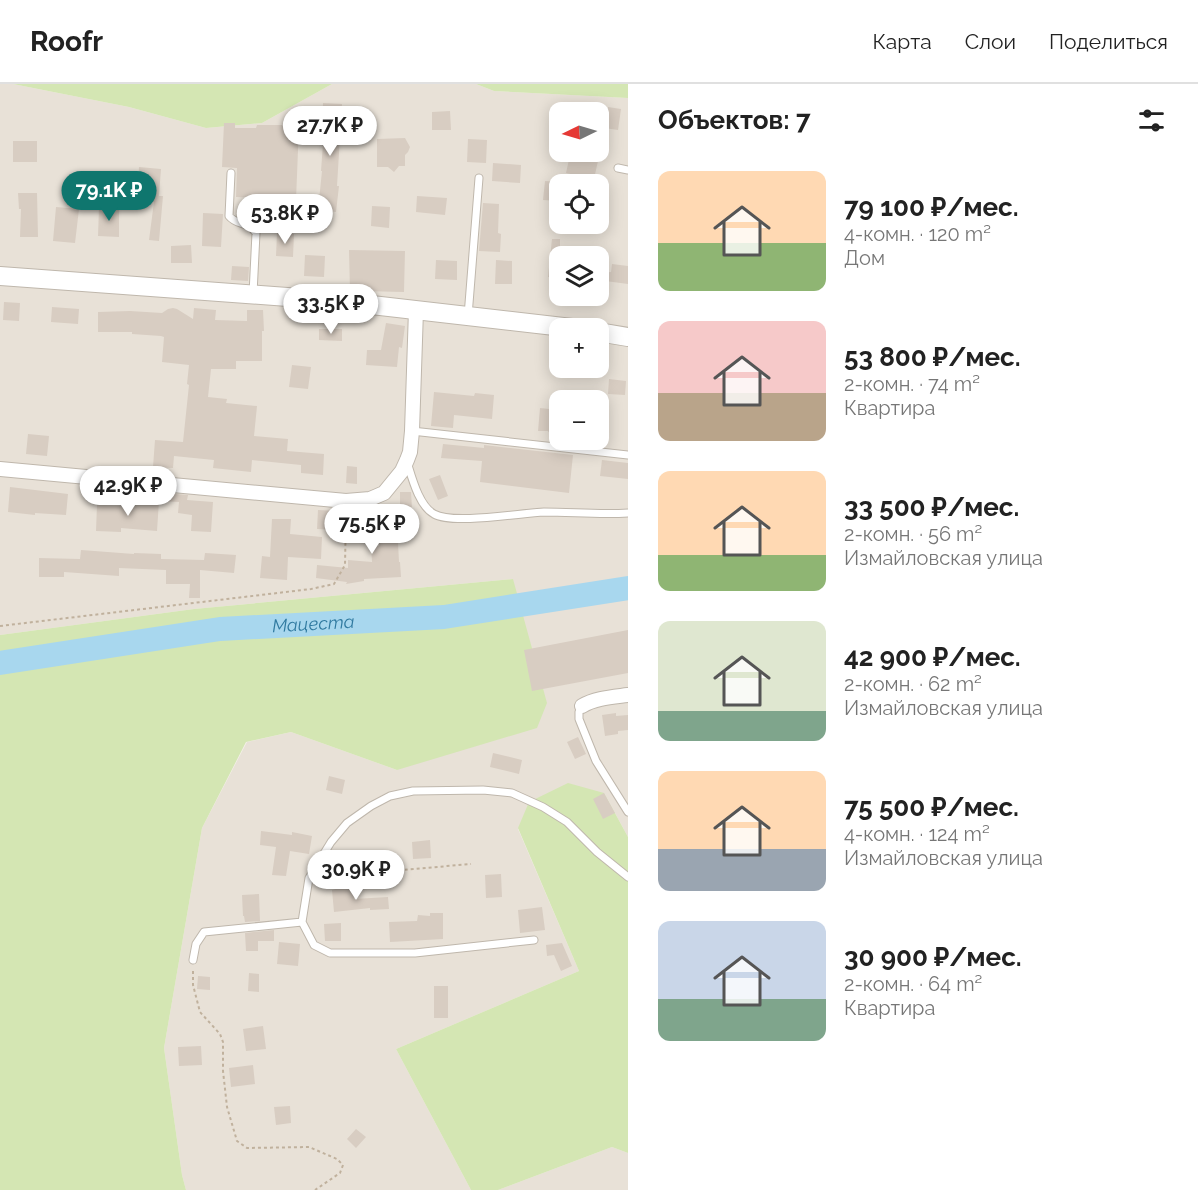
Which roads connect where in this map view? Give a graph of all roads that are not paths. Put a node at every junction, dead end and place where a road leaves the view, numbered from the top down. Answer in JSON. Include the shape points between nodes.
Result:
{"nodes":[{"id":1,"x":618,"y":168,"type":"dead end"},
{"id":2,"x":628,"y":170,"type":"edge"},
{"id":3,"x":231,"y":173,"type":"dead end"},
{"id":4,"x":478,"y":178,"type":"dead end"},
{"id":5,"x":0,"y":276,"type":"edge"},
{"id":6,"x":253,"y":294,"type":"junction"},
{"id":7,"x":416,"y":310,"type":"junction"},
{"id":8,"x":468,"y":316,"type":"junction"},
{"id":9,"x":549,"y":325,"type":"edge"},
{"id":10,"x":609,"y":334,"type":"edge"},
{"id":11,"x":628,"y":337,"type":"edge"},
{"id":12,"x":412,"y":430,"type":"junction"},
{"id":13,"x":628,"y":455,"type":"edge"},
{"id":14,"x":407,"y":460,"type":"junction"},
{"id":15,"x":0,"y":470,"type":"edge"},
{"id":16,"x":628,"y":513,"type":"edge"},
{"id":17,"x":628,"y":695,"type":"edge"},
{"id":18,"x":582,"y":706,"type":"joint"},
{"id":19,"x":628,"y":812,"type":"edge"},
{"id":20,"x":628,"y":877,"type":"edge"},
{"id":21,"x":302,"y":922,"type":"junction"},
{"id":22,"x":534,"y":940,"type":"dead end"},
{"id":23,"x":193,"y":960,"type":"road end"}],
"edges":[{"from":1,"to":2,"type":"lane"},
{"from":3,"to":6,"type":"lane","via":[[229,216],[256,232]]},
{"from":4,"to":8,"type":"lane"},
{"from":5,"to":6,"type":"street"},
{"from":6,"to":7,"type":"street"},
{"from":7,"to":8,"type":"street"},
{"from":7,"to":12,"type":"street"},
{"from":8,"to":9,"type":"street"},
{"from":10,"to":11,"type":"street"},
{"from":12,"to":13,"type":"lane"},
{"from":12,"to":14,"type":"street"},
{"from":14,"to":15,"type":"street","via":[[384,493],[346,501]]},
{"from":14,"to":16,"type":"lane","via":[[426,509],[436,516]]},
{"from":17,"to":18,"type":"street"},
{"from":18,"to":19,"type":"lane","via":[[579,719],[596,761]]},
{"from":20,"to":21,"type":"lane","via":[[567,822],[512,793],[413,792],[390,796],[347,823],[309,878]]},
{"from":21,"to":22,"type":"lane","via":[[314,945],[330,953],[415,953]]},
{"from":21,"to":23,"type":"lane","via":[[204,932],[196,944]]}]}
